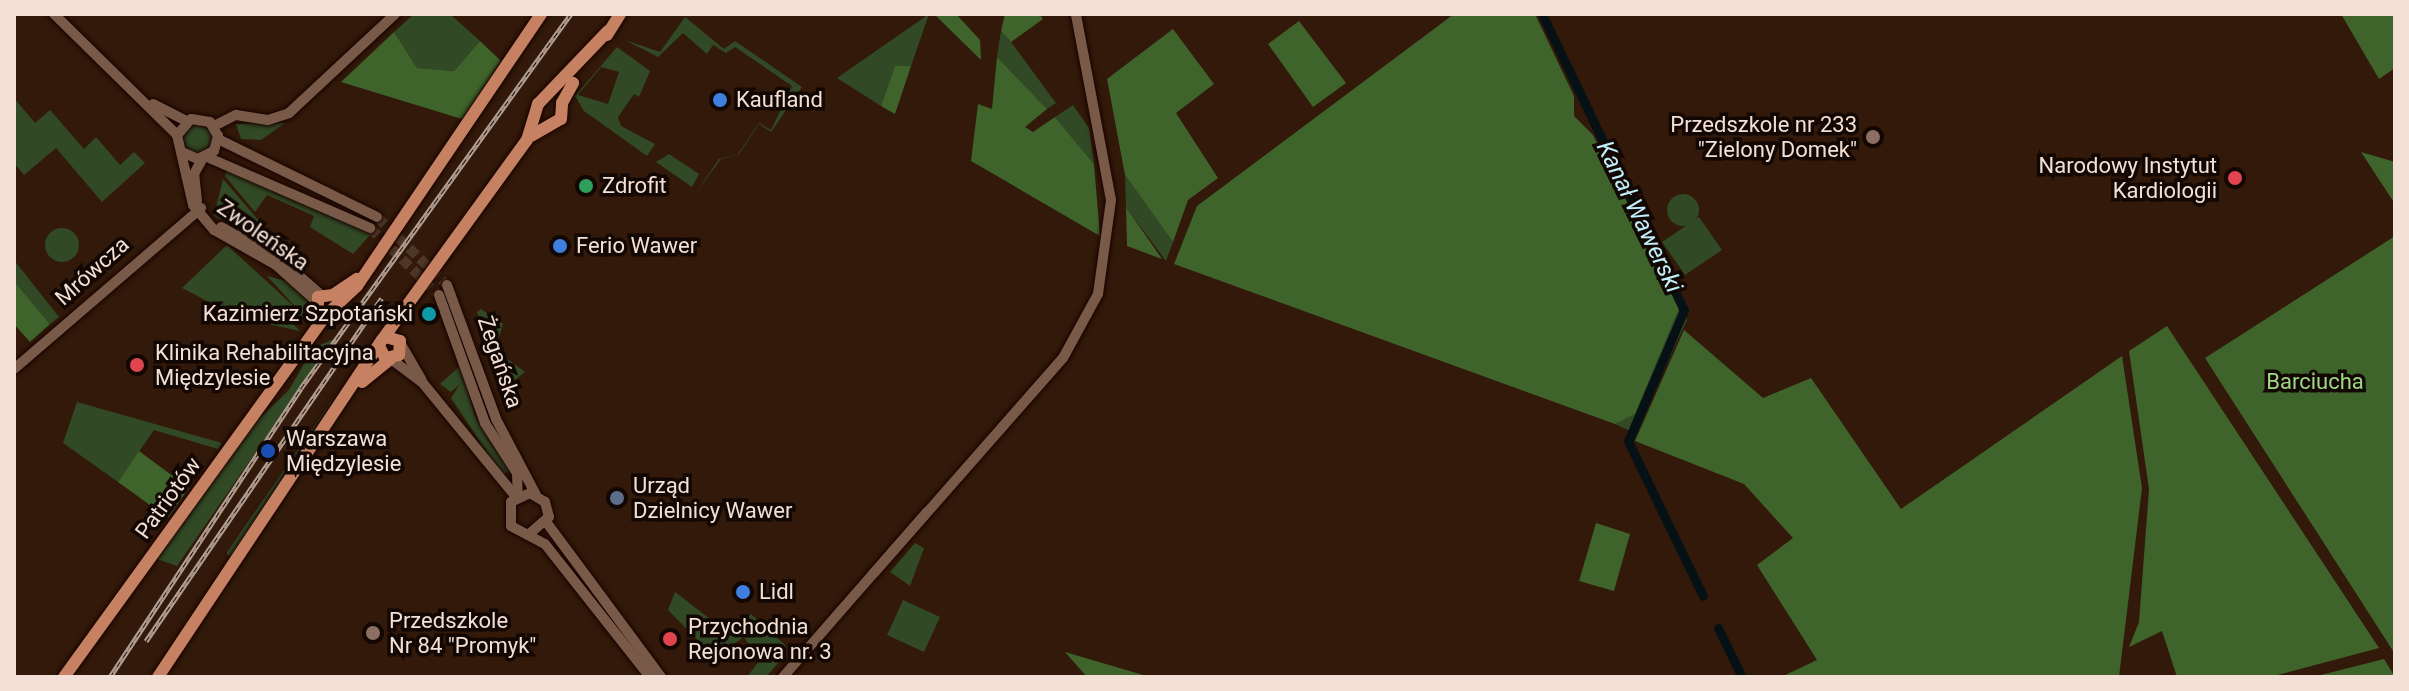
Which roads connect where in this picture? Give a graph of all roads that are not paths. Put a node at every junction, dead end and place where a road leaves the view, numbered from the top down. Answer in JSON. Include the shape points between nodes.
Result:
{"nodes":[{"id":1,"x":54,"y":14,"type":"edge"},
{"id":2,"x":395,"y":14,"type":"edge"},
{"id":3,"x":541,"y":14,"type":"edge"},
{"id":4,"x":620,"y":14,"type":"edge"},
{"id":5,"x":1076,"y":14,"type":"edge"},
{"id":6,"x":556,"y":100,"type":"junction"},
{"id":7,"x":147,"y":102,"type":"junction"},
{"id":8,"x":537,"y":114,"type":"junction"},
{"id":9,"x":186,"y":121,"type":"junction"},
{"id":10,"x":548,"y":124,"type":"junction"},
{"id":11,"x":214,"y":126,"type":"junction"},
{"id":12,"x":177,"y":135,"type":"junction"},
{"id":13,"x":218,"y":139,"type":"junction"},
{"id":14,"x":527,"y":140,"type":"junction"},
{"id":15,"x":182,"y":152,"type":"junction"},
{"id":16,"x":205,"y":157,"type":"junction"},
{"id":17,"x":199,"y":210,"type":"junction"},
{"id":18,"x":377,"y":217,"type":"tunnel mouth"},
{"id":19,"x":370,"y":228,"type":"tunnel mouth"},
{"id":20,"x":447,"y":285,"type":"tunnel mouth"},
{"id":21,"x":439,"y":295,"type":"tunnel mouth"},
{"id":22,"x":414,"y":303,"type":"junction"},
{"id":23,"x":325,"y":304,"type":"junction"},
{"id":24,"x":382,"y":342,"type":"junction"},
{"id":25,"x":401,"y":345,"type":"junction"},
{"id":26,"x":390,"y":359,"type":"junction"},
{"id":27,"x":14,"y":369,"type":"edge"},
{"id":28,"x":422,"y":382,"type":"junction"},
{"id":29,"x":353,"y":389,"type":"junction"},
{"id":30,"x":494,"y":477,"type":"junction"},
{"id":31,"x":536,"y":495,"type":"junction"},
{"id":32,"x":517,"y":497,"type":"junction"},
{"id":33,"x":507,"y":512,"type":"junction"},
{"id":34,"x":547,"y":523,"type":"junction"},
{"id":35,"x":528,"y":535,"type":"junction"},
{"id":36,"x":64,"y":677,"type":"edge"},
{"id":37,"x":158,"y":677,"type":"edge"},
{"id":38,"x":650,"y":677,"type":"edge"},
{"id":39,"x":661,"y":677,"type":"edge"},
{"id":40,"x":783,"y":677,"type":"edge"}],
"edges":[{"from":1,"to":7,"type":"street"},
{"from":2,"to":11,"type":"street","via":[[289,113],[268,120],[231,116]]},
{"from":3,"to":23,"type":"main road","name":"Patriotów","via":[[362,278]]},
{"from":4,"to":6,"type":"main road"},
{"from":5,"to":40,"type":"street","via":[[1111,200],[1102,283],[1063,358]]},
{"from":6,"to":8,"type":"main road"},
{"from":6,"to":10,"type":"main road","via":[[561,119]]},
{"from":7,"to":9,"type":"street"},
{"from":7,"to":12,"type":"street"},
{"from":8,"to":10,"type":"main road"},
{"from":8,"to":14,"type":"main road"},
{"from":9,"to":11,"type":"street"},
{"from":9,"to":12,"type":"street"},
{"from":10,"to":14,"type":"main road"},
{"from":11,"to":13,"type":"street"},
{"from":12,"to":15,"type":"street"},
{"from":13,"to":16,"type":"street"},
{"from":13,"to":18,"type":"street"},
{"from":14,"to":22,"type":"main road"},
{"from":15,"to":16,"type":"street"},
{"from":15,"to":17,"type":"street","name":"Zwoleńska"},
{"from":16,"to":17,"type":"street","name":"Zwoleńska","via":[[193,179]]},
{"from":16,"to":19,"type":"street","name":"Zwoleńska"},
{"from":17,"to":23,"type":"street","name":"Zwoleńska"},
{"from":17,"to":27,"type":"street","name":"Mrówcza"},
{"from":20,"to":31,"type":"street","name":"Żegańska","via":[[496,419]]},
{"from":21,"to":32,"type":"street","name":"Żegańska","via":[[485,423],[517,473]]},
{"from":22,"to":24,"type":"main road"},
{"from":22,"to":25,"type":"main road"},
{"from":23,"to":36,"type":"main road","name":"Patriotów","via":[[306,343]]},
{"from":24,"to":25,"type":"main road"},
{"from":24,"to":26,"type":"main road"},
{"from":24,"to":29,"type":"main road"},
{"from":25,"to":26,"type":"main road"},
{"from":25,"to":28,"type":"street"},
{"from":26,"to":28,"type":"street"},
{"from":26,"to":29,"type":"main road"},
{"from":28,"to":30,"type":"street"},
{"from":29,"to":37,"type":"main road"},
{"from":30,"to":32,"type":"street"},
{"from":30,"to":33,"type":"street"},
{"from":31,"to":32,"type":"street"},
{"from":31,"to":34,"type":"street","via":[[547,506]]},
{"from":32,"to":33,"type":"street"},
{"from":33,"to":35,"type":"street","via":[[511,526]]},
{"from":34,"to":35,"type":"street"},
{"from":34,"to":39,"type":"street"},
{"from":35,"to":38,"type":"street","via":[[545,544]]}]}
